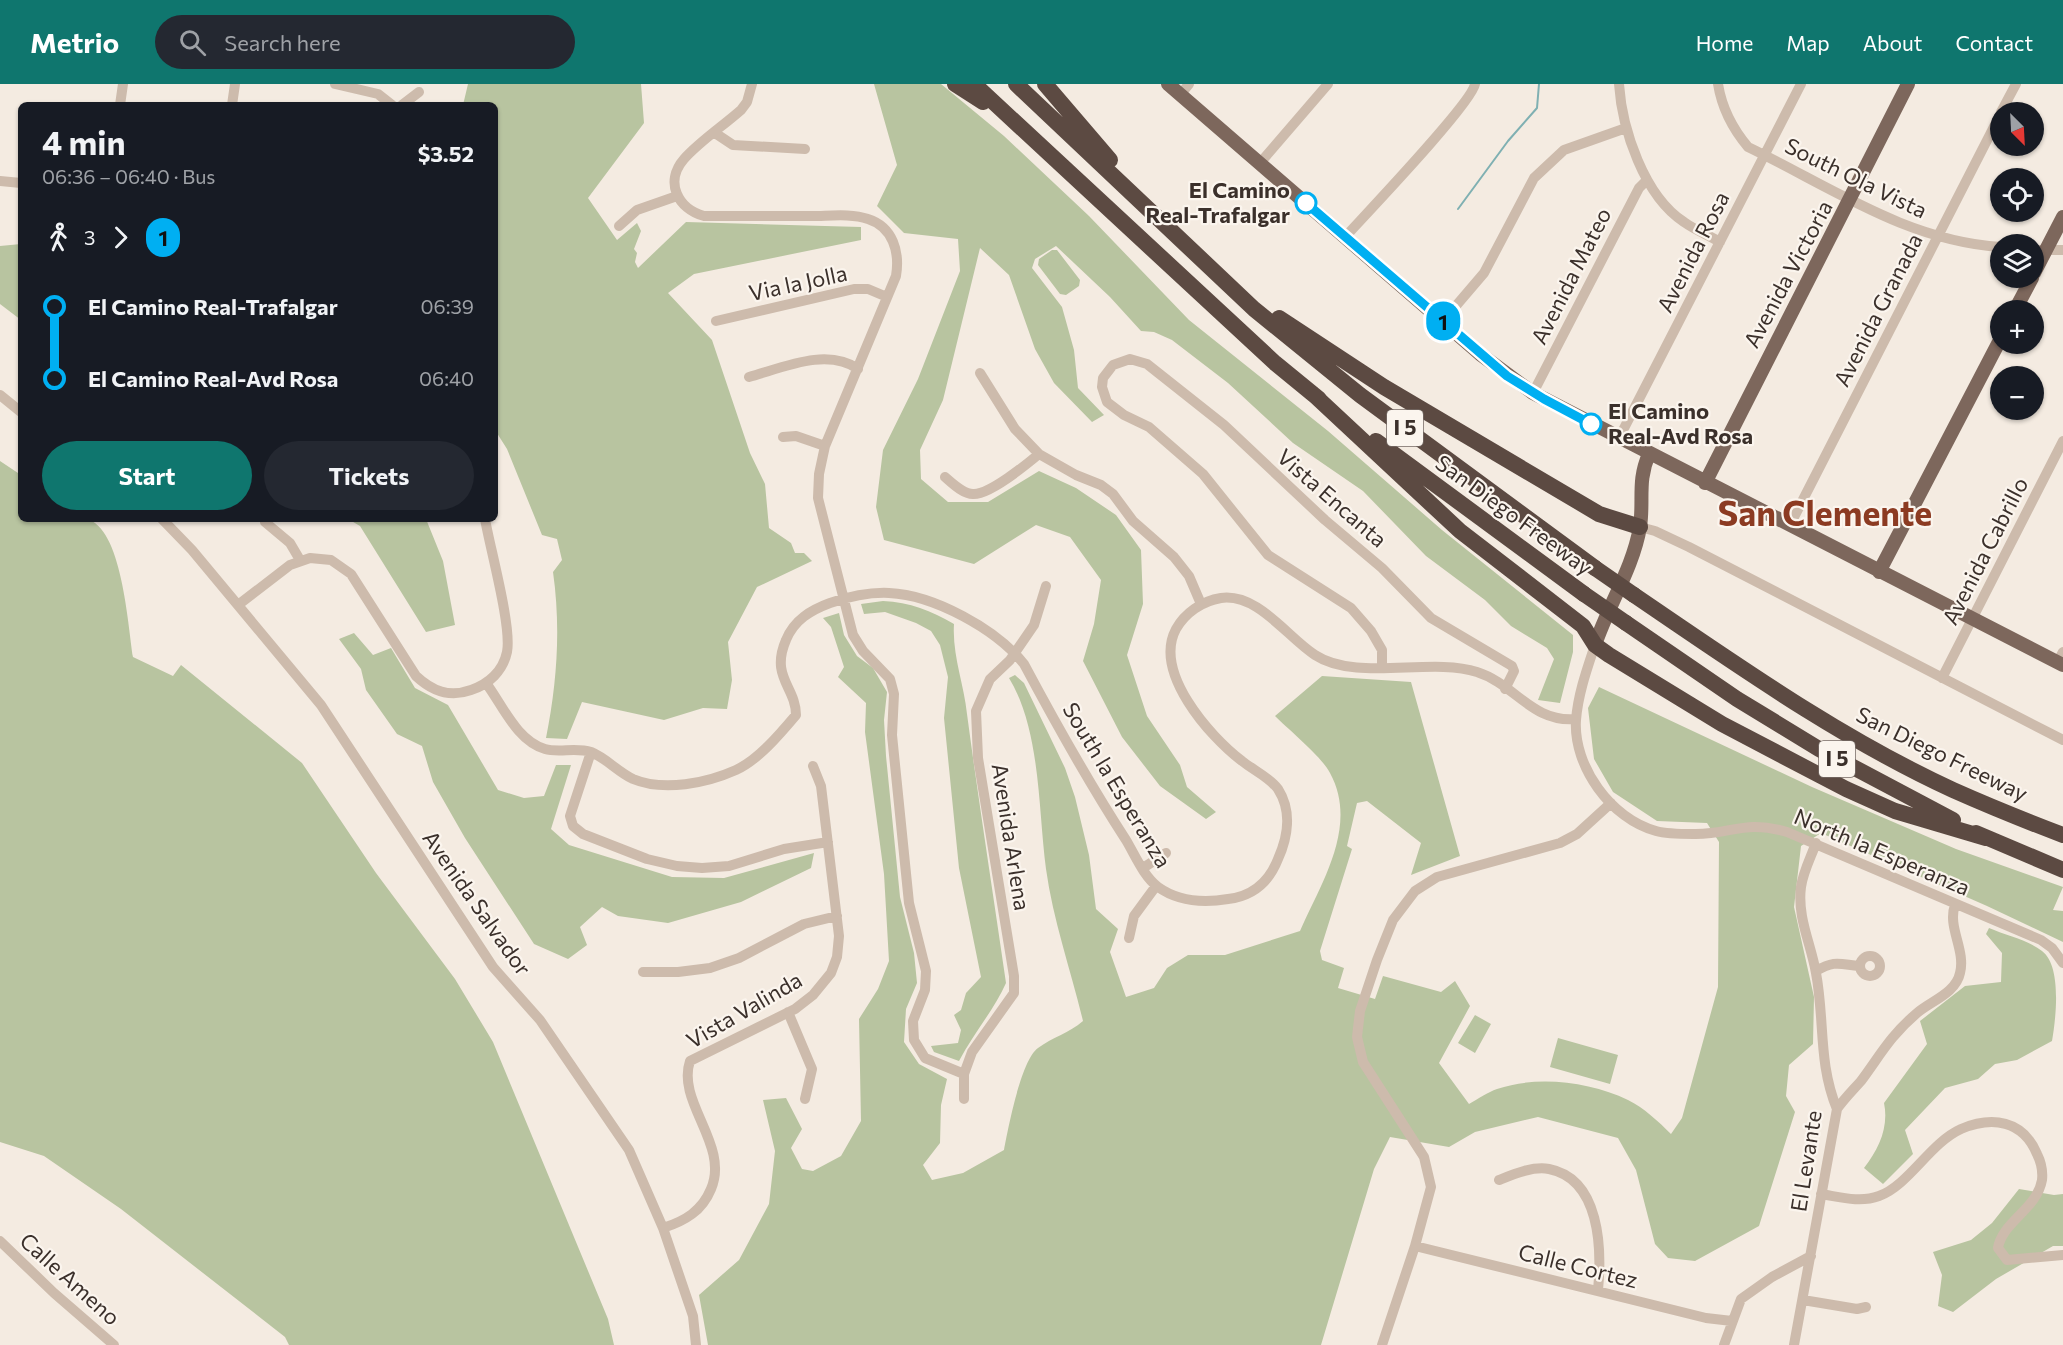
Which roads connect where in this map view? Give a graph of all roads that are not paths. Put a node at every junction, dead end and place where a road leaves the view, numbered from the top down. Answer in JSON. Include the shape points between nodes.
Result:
{"nodes":[{"id":1,"x":123,"y":84,"type":"edge"},
{"id":2,"x":235,"y":84,"type":"edge"},
{"id":3,"x":335,"y":84,"type":"edge"},
{"id":4,"x":752,"y":84,"type":"edge"},
{"id":5,"x":955,"y":84,"type":"edge"},
{"id":6,"x":974,"y":84,"type":"edge"},
{"id":7,"x":1016,"y":84,"type":"edge"},
{"id":8,"x":1045,"y":84,"type":"edge"},
{"id":9,"x":1168,"y":84,"type":"edge"},
{"id":10,"x":1328,"y":84,"type":"edge"},
{"id":11,"x":1475,"y":84,"type":"edge"},
{"id":12,"x":1619,"y":84,"type":"edge"},
{"id":13,"x":1718,"y":84,"type":"edge"},
{"id":14,"x":1801,"y":84,"type":"edge"},
{"id":15,"x":1908,"y":84,"type":"edge"},
{"id":16,"x":2016,"y":84,"type":"edge"},
{"id":17,"x":1184,"y":89,"type":"edge"},
{"id":18,"x":419,"y":92,"type":"dead end"},
{"id":19,"x":120,"y":102,"type":"edge"},
{"id":20,"x":232,"y":102,"type":"edge"},
{"id":21,"x":388,"y":102,"type":"edge"},
{"id":22,"x":406,"y":102,"type":"edge"},
{"id":23,"x":2007,"y":102,"type":"edge"},
{"id":24,"x":1010,"y":116,"type":"junction"},
{"id":25,"x":1626,"y":128,"type":"junction"},
{"id":26,"x":716,"y":132,"type":"junction"},
{"id":27,"x":1990,"y":135,"type":"edge"},
{"id":28,"x":805,"y":149,"type":"dead end"},
{"id":29,"x":1765,"y":155,"type":"junction"},
{"id":30,"x":1260,"y":163,"type":"junction"},
{"id":31,"x":1647,"y":180,"type":"junction"},
{"id":32,"x":0,"y":181,"type":"edge"},
{"id":33,"x":18,"y":183,"type":"edge"},
{"id":34,"x":677,"y":196,"type":"junction"},
{"id":35,"x":1850,"y":200,"type":"junction"},
{"id":36,"x":2063,"y":217,"type":"edge"},
{"id":37,"x":619,"y":226,"type":"dead end"},
{"id":38,"x":1169,"y":229,"type":"junction"},
{"id":39,"x":1345,"y":237,"type":"junction"},
{"id":40,"x":1938,"y":237,"type":"junction"},
{"id":41,"x":1720,"y":242,"type":"junction"},
{"id":42,"x":2044,"y":244,"type":"edge"},
{"id":43,"x":1990,"y":246,"type":"edge"},
{"id":44,"x":2044,"y":250,"type":"edge"},
{"id":45,"x":2063,"y":250,"type":"edge"},
{"id":46,"x":1220,"y":280,"type":"junction"},
{"id":47,"x":887,"y":297,"type":"junction"},
{"id":48,"x":716,"y":321,"type":"dead end"},
{"id":49,"x":1443,"y":321,"type":"junction"},
{"id":50,"x":1993,"y":354,"type":"edge"},
{"id":51,"x":858,"y":369,"type":"junction"},
{"id":52,"x":980,"y":372,"type":"dead end"},
{"id":53,"x":749,"y":377,"type":"dead end"},
{"id":54,"x":1312,"y":393,"type":"junction"},
{"id":55,"x":1533,"y":393,"type":"junction"},
{"id":56,"x":0,"y":395,"type":"edge"},
{"id":57,"x":18,"y":410,"type":"edge"},
{"id":58,"x":783,"y":437,"type":"dead end"},
{"id":59,"x":1619,"y":438,"type":"junction"},
{"id":60,"x":2063,"y":441,"type":"edge"},
{"id":61,"x":825,"y":446,"type":"junction"},
{"id":62,"x":1039,"y":454,"type":"junction"},
{"id":63,"x":1649,"y":454,"type":"junction"},
{"id":64,"x":945,"y":477,"type":"dead end"},
{"id":65,"x":1705,"y":483,"type":"junction"},
{"id":66,"x":165,"y":522,"type":"edge"},
{"id":67,"x":265,"y":522,"type":"dead end"},
{"id":68,"x":486,"y":522,"type":"edge"},
{"id":69,"x":1790,"y":525,"type":"junction"},
{"id":70,"x":1640,"y":527,"type":"junction"},
{"id":71,"x":300,"y":560,"type":"junction"},
{"id":72,"x":1879,"y":572,"type":"junction"},
{"id":73,"x":1046,"y":586,"type":"dead end"},
{"id":74,"x":845,"y":598,"type":"junction"},
{"id":75,"x":1201,"y":604,"type":"junction"},
{"id":76,"x":238,"y":605,"type":"junction"},
{"id":77,"x":1973,"y":619,"type":"junction"},
{"id":78,"x":1595,"y":645,"type":"junction"},
{"id":79,"x":1015,"y":652,"type":"junction"},
{"id":80,"x":2061,"y":660,"type":"edge"},
{"id":81,"x":1383,"y":668,"type":"junction"},
{"id":82,"x":1942,"y":678,"type":"junction"},
{"id":83,"x":486,"y":683,"type":"junction"},
{"id":84,"x":1504,"y":688,"type":"junction"},
{"id":85,"x":1576,"y":719,"type":"junction"},
{"id":86,"x":2063,"y":740,"type":"edge"},
{"id":87,"x":591,"y":752,"type":"junction"},
{"id":88,"x":813,"y":766,"type":"dead end"},
{"id":89,"x":1611,"y":803,"type":"junction"},
{"id":90,"x":2063,"y":835,"type":"edge"},
{"id":91,"x":1986,"y":838,"type":"junction"},
{"id":92,"x":828,"y":842,"type":"junction"},
{"id":93,"x":1816,"y":843,"type":"junction"},
{"id":94,"x":1166,"y":853,"type":"dead end"},
{"id":95,"x":1143,"y":868,"type":"junction"},
{"id":96,"x":2063,"y":870,"type":"edge"},
{"id":97,"x":1156,"y":886,"type":"junction"},
{"id":98,"x":1955,"y":905,"type":"junction"},
{"id":99,"x":837,"y":916,"type":"junction"},
{"id":100,"x":1129,"y":938,"type":"dead end"},
{"id":101,"x":2062,"y":959,"type":"edge"},
{"id":102,"x":1859,"y":966,"type":"dead end"},
{"id":103,"x":1816,"y":970,"type":"junction"},
{"id":104,"x":643,"y":972,"type":"dead end"},
{"id":105,"x":788,"y":1012,"type":"junction"},
{"id":106,"x":964,"y":1074,"type":"junction"},
{"id":107,"x":1829,"y":1090,"type":"junction"},
{"id":108,"x":1849,"y":1093,"type":"junction"},
{"id":109,"x":805,"y":1099,"type":"dead end"},
{"id":110,"x":964,"y":1099,"type":"dead end"},
{"id":111,"x":1837,"y":1109,"type":"junction"},
{"id":112,"x":1499,"y":1180,"type":"dead end"},
{"id":113,"x":1821,"y":1194,"type":"junction"},
{"id":114,"x":663,"y":1228,"type":"junction"},
{"id":115,"x":0,"y":1241,"type":"edge"},
{"id":116,"x":1415,"y":1246,"type":"junction"},
{"id":117,"x":2063,"y":1255,"type":"edge"},
{"id":118,"x":1811,"y":1256,"type":"junction"},
{"id":119,"x":1598,"y":1290,"type":"junction"},
{"id":120,"x":1803,"y":1300,"type":"junction"},
{"id":121,"x":1866,"y":1307,"type":"dead end"},
{"id":122,"x":1732,"y":1321,"type":"junction"},
{"id":123,"x":114,"y":1345,"type":"edge"},
{"id":124,"x":696,"y":1345,"type":"edge"},
{"id":125,"x":1382,"y":1345,"type":"edge"},
{"id":126,"x":1724,"y":1345,"type":"edge"},
{"id":127,"x":1794,"y":1345,"type":"edge"}],
"edges":[{"from":1,"to":19,"type":"street"},
{"from":2,"to":20,"type":"street"},
{"from":3,"to":21,"type":"street","via":[[378,94]]},
{"from":4,"to":26,"type":"street","via":[[747,102]]},
{"from":5,"to":24,"type":"highway"},
{"from":6,"to":24,"type":"highway","name":"San Diego Freeway","number":"I 5"},
{"from":7,"to":38,"type":"highway","name":"San Diego Freeway","number":"I 5"},
{"from":8,"to":38,"type":"highway"},
{"from":9,"to":17,"type":"main road"},
{"from":10,"to":30,"type":"street"},
{"from":11,"to":39,"type":"street","via":[[1462,105]]},
{"from":12,"to":25,"type":"street"},
{"from":13,"to":29,"type":"street","name":"South Ola Vista","via":[[1721,102],[1735,132],[1749,147]]},
{"from":14,"to":29,"type":"street","name":"Avenida Rosa"},
{"from":15,"to":35,"type":"main road","name":"Avenida Victoria"},
{"from":16,"to":23,"type":"street","name":"Avenida Granada"},
{"from":17,"to":30,"type":"main road"},
{"from":18,"to":22,"type":"street"},
{"from":24,"to":54,"type":"highway","name":"San Diego Freeway","number":"I 5","via":[[1137,237]]},
{"from":25,"to":31,"type":"street"},
{"from":25,"to":49,"type":"street","via":[[1564,150],[1534,178],[1484,273]]},
{"from":26,"to":28,"type":"street","via":[[733,145]]},
{"from":26,"to":34,"type":"street","via":[[684,160],[675,182]]},
{"from":27,"to":40,"type":"street","name":"Avenida Granada"},
{"from":29,"to":35,"type":"street","name":"South Ola Vista"},
{"from":29,"to":41,"type":"street","name":"Avenida Rosa"},
{"from":30,"to":39,"type":"main road"},
{"from":31,"to":41,"type":"street","via":[[1682,221]]},
{"from":31,"to":55,"type":"street","name":"Avenida Mateo","via":[[1639,188]]},
{"from":32,"to":33,"type":"street"},
{"from":34,"to":37,"type":"street","via":[[637,210]]},
{"from":34,"to":47,"type":"street","via":[[690,213],[704,216],[869,219],[889,234],[896,245],[898,260]]},
{"from":35,"to":40,"type":"street","name":"South Ola Vista","via":[[1884,218]]},
{"from":35,"to":65,"type":"main road","name":"Avenida Victoria"},
{"from":36,"to":42,"type":"main road"},
{"from":38,"to":46,"type":"highway","name":"San Diego Freeway","number":"I 5"},
{"from":39,"to":49,"type":"main road"},
{"from":40,"to":43,"type":"street","name":"South Ola Vista"},
{"from":40,"to":69,"type":"street","name":"Avenida Granada"},
{"from":41,"to":59,"type":"street","name":"Avenida Rosa"},
{"from":44,"to":45,"type":"street"},
{"from":46,"to":70,"type":"highway","via":[[1384,387],[1589,508]]},
{"from":46,"to":90,"type":"highway","name":"San Diego Freeway","number":"I 5","bridge":true,"via":[[1360,394],[1595,568],[1743,669],[1844,732],[1952,789]]},
{"from":47,"to":48,"type":"street","name":"Via la Jolla","via":[[868,289],[854,289]]},
{"from":47,"to":51,"type":"street"},
{"from":49,"to":55,"type":"main road"},
{"from":50,"to":72,"type":"main road"},
{"from":51,"to":53,"type":"street","via":[[838,359],[824,358]]},
{"from":51,"to":61,"type":"street"},
{"from":52,"to":62,"type":"street","via":[[1015,429]]},
{"from":54,"to":78,"type":"highway","via":[[1460,531],[1583,626]]},
{"from":54,"to":91,"type":"highway","name":"San Diego Freeway","number":"I 5","bridge":true,"via":[[1584,594],[1737,699],[1819,749]]},
{"from":55,"to":59,"type":"main road"},
{"from":56,"to":57,"type":"street"},
{"from":58,"to":61,"type":"street","via":[[796,436]]},
{"from":59,"to":63,"type":"main road"},
{"from":60,"to":77,"type":"street","name":"Avenida Cabrillo"},
{"from":61,"to":74,"type":"street","via":[[818,498]]},
{"from":62,"to":64,"type":"street","via":[[987,490],[973,494]]},
{"from":62,"to":75,"type":"street","via":[[1113,494],[1133,521],[1174,557],[1189,576]]},
{"from":63,"to":65,"type":"main road"},
{"from":63,"to":70,"type":"main road","via":[[1641,473]]},
{"from":65,"to":69,"type":"main road"},
{"from":66,"to":76,"type":"street","name":"Avenida Salvador"},
{"from":67,"to":71,"type":"street","via":[[290,543]]},
{"from":68,"to":83,"type":"street","via":[[508,642],[504,662]]},
{"from":69,"to":72,"type":"main road"},
{"from":70,"to":78,"type":"main road"},
{"from":70,"to":82,"type":"street","via":[[1689,547]]},
{"from":71,"to":76,"type":"street"},
{"from":71,"to":83,"type":"street","via":[[320,558],[343,567],[388,628],[416,676],[426,685],[452,694]]},
{"from":72,"to":77,"type":"main road"},
{"from":73,"to":79,"type":"street","name":"Avenida Arlena","via":[[1034,625]]},
{"from":74,"to":79,"type":"street","name":"South la Esperanza","via":[[908,595],[993,633]]},
{"from":74,"to":87,"type":"street","name":"South la Esperanza","via":[[806,614],[785,640],[782,677],[795,715],[737,770],[702,781],[667,785],[634,779]]},
{"from":74,"to":106,"type":"street","via":[[853,635],[890,679],[894,694],[892,735],[909,903],[926,970],[925,990],[913,1020],[914,1040],[925,1058]]},
{"from":75,"to":81,"type":"street","via":[[1219,598],[1242,601],[1260,610],[1317,657],[1339,665]]},
{"from":75,"to":97,"type":"street","name":"South la Esperanza","via":[[1176,629],[1169,658],[1171,670],[1188,700],[1224,745],[1279,791],[1288,824],[1284,845],[1268,878],[1239,898],[1198,902]]},
{"from":76,"to":114,"type":"street","name":"Avenida Salvador","via":[[321,705],[493,967],[540,1020],[629,1150]]},
{"from":77,"to":80,"type":"main road"},
{"from":77,"to":82,"type":"street","name":"Avenida Cabrillo"},
{"from":78,"to":85,"type":"street","name":"North la Esperanza"},
{"from":78,"to":91,"type":"highway","via":[[1711,717],[1846,789],[1895,811]]},
{"from":79,"to":95,"type":"street","name":"South la Esperanza","via":[[1074,760]]},
{"from":79,"to":106,"type":"street","name":"Avenida Arlena","via":[[990,679],[976,711],[978,758],[1014,993],[982,1034]]},
{"from":81,"to":84,"type":"street","via":[[1469,670],[1480,672]]},
{"from":81,"to":84,"type":"street","name":"Vista Encanta","via":[[1382,650],[1351,608],[1268,555],[1203,474],[1149,427],[1107,402],[1102,387],[1107,372],[1121,362],[1138,360],[1188,395],[1382,568],[1431,618],[1512,666],[1514,671]]},
{"from":82,"to":86,"type":"street"},
{"from":83,"to":87,"type":"street","via":[[526,741],[547,750]]},
{"from":84,"to":85,"type":"street","via":[[1550,718]]},
{"from":85,"to":89,"type":"street","name":"North la Esperanza","via":[[1577,744],[1585,765]]},
{"from":87,"to":92,"type":"street","via":[[570,816],[573,826],[583,834],[647,859],[702,868],[729,866],[784,849]]},
{"from":88,"to":92,"type":"street","name":"Vista Valinda","via":[[821,786]]},
{"from":89,"to":93,"type":"street","name":"North la Esperanza","via":[[1632,820],[1655,831],[1695,834],[1755,825]]},
{"from":89,"to":116,"type":"street","via":[[1577,834],[1560,843],[1437,877],[1415,891],[1394,920],[1360,1011],[1357,1037],[1363,1062],[1424,1157],[1429,1173],[1431,1187]]},
{"from":91,"to":96,"type":"highway","name":"San Diego Freeway","number":"I 5"},
{"from":92,"to":99,"type":"street","name":"Vista Valinda"},
{"from":93,"to":98,"type":"street","name":"North la Esperanza"},
{"from":93,"to":103,"type":"street","name":"El Levante","via":[[1801,886],[1802,920]]},
{"from":94,"to":95,"type":"street"},
{"from":95,"to":97,"type":"street","name":"South la Esperanza"},
{"from":97,"to":100,"type":"street","via":[[1134,916]]},
{"from":98,"to":101,"type":"street","name":"North la Esperanza","via":[[2042,940]]},
{"from":98,"to":108,"type":"street","via":[[1952,914],[1960,950],[1960,974],[1947,993],[1918,1012],[1888,1040]]},
{"from":99,"to":104,"type":"street","via":[[804,924],[739,958],[710,968]]},
{"from":99,"to":105,"type":"street","name":"Vista Valinda","via":[[837,957],[831,973],[813,995]]},
{"from":102,"to":103,"type":"street","via":[[1841,961]]},
{"from":103,"to":107,"type":"street","name":"El Levante","via":[[1823,1020],[1821,1053]]},
{"from":105,"to":109,"type":"street","via":[[812,1069]]},
{"from":105,"to":114,"type":"street","name":"Vista Valinda","via":[[690,1061],[687,1078],[711,1145],[716,1165],[714,1182],[698,1210]]},
{"from":106,"to":110,"type":"street","name":"Avenida Arlena"},
{"from":107,"to":108,"type":"street"},
{"from":107,"to":111,"type":"street","name":"El Levante"},
{"from":108,"to":111,"type":"street"},
{"from":111,"to":113,"type":"street","name":"El Levante"},
{"from":112,"to":119,"type":"street","via":[[1520,1172],[1547,1169],[1572,1178],[1585,1194],[1596,1222]]},
{"from":113,"to":117,"type":"street","via":[[1859,1200],[1879,1196],[1958,1130],[1978,1123],[2007,1122],[2029,1138],[2042,1169],[2042,1182],[2025,1211],[1999,1239],[1998,1248],[2007,1260]]},
{"from":113,"to":118,"type":"street","name":"El Levante"},
{"from":114,"to":124,"type":"street","name":"Avenida Salvador","via":[[693,1316]]},
{"from":115,"to":123,"type":"street","name":"Calle Ameno"},
{"from":116,"to":119,"type":"street","name":"Calle Cortez"},
{"from":116,"to":125,"type":"street"},
{"from":118,"to":120,"type":"street","name":"El Levante"},
{"from":118,"to":122,"type":"street","via":[[1741,1299]]},
{"from":119,"to":122,"type":"street","name":"Calle Cortez"},
{"from":120,"to":121,"type":"street"},
{"from":120,"to":127,"type":"street","name":"El Levante"},
{"from":122,"to":126,"type":"street"}]}
